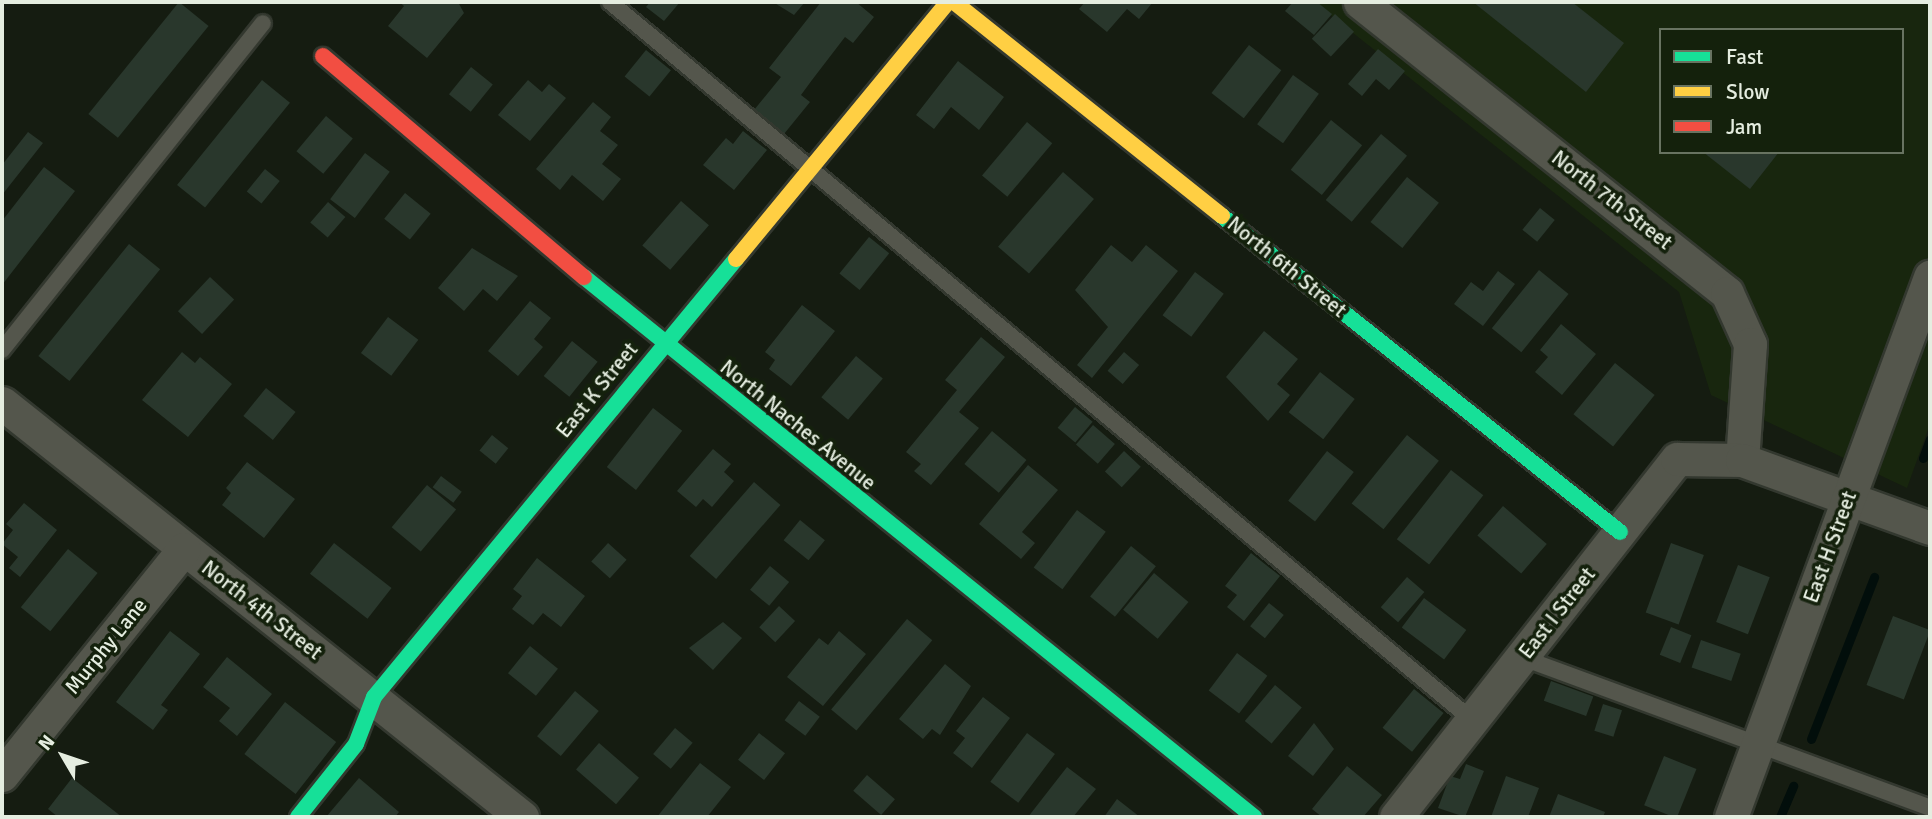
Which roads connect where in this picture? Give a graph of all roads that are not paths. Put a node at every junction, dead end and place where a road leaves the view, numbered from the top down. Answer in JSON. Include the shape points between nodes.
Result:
{"nodes":[{"id":1,"x":610,"y":2,"type":"edge"},
{"id":2,"x":948,"y":2,"type":"edge"},
{"id":3,"x":954,"y":2,"type":"edge"},
{"id":4,"x":1360,"y":2,"type":"edge"},
{"id":5,"x":263,"y":23,"type":"dead end"},
{"id":6,"x":323,"y":55,"type":"dead end"},
{"id":7,"x":810,"y":169,"type":"junction"},
{"id":8,"x":1930,"y":277,"type":"edge"},
{"id":9,"x":662,"y":343,"type":"junction"},
{"id":10,"x":2,"y":350,"type":"edge"},
{"id":11,"x":2,"y":403,"type":"edge"},
{"id":12,"x":1742,"y":460,"type":"junction"},
{"id":13,"x":1848,"y":497,"type":"junction"},
{"id":14,"x":1930,"y":528,"type":"edge"},
{"id":15,"x":1620,"y":532,"type":"junction"},
{"id":16,"x":184,"y":549,"type":"junction"},
{"id":17,"x":1523,"y":658,"type":"junction"},
{"id":18,"x":374,"y":697,"type":"junction"},
{"id":19,"x":1472,"y":720,"type":"junction"},
{"id":20,"x":1758,"y":743,"type":"junction"},
{"id":21,"x":2,"y":775,"type":"edge"},
{"id":22,"x":1930,"y":808,"type":"edge"},
{"id":23,"x":299,"y":817,"type":"edge"},
{"id":24,"x":522,"y":817,"type":"edge"},
{"id":25,"x":1254,"y":817,"type":"edge"},
{"id":26,"x":1396,"y":817,"type":"edge"},
{"id":27,"x":1731,"y":817,"type":"edge"}],
"edges":[{"from":1,"to":7,"type":"lane"},
{"from":2,"to":7,"type":"street","name":"East K Street"},
{"from":3,"to":15,"type":"street","name":"North 6th Street"},
{"from":4,"to":12,"type":"street","name":"North 7th Street","via":[[1727,293],[1750,344]]},
{"from":5,"to":10,"type":"lane"},
{"from":6,"to":9,"type":"street","name":"North Naches Avenue"},
{"from":7,"to":9,"type":"street","name":"East K Street"},
{"from":7,"to":19,"type":"lane"},
{"from":8,"to":13,"type":"street","name":"East H Street"},
{"from":9,"to":18,"type":"street","name":"East K Street"},
{"from":9,"to":25,"type":"street","name":"North Naches Avenue"},
{"from":11,"to":16,"type":"street","name":"North 4th Street"},
{"from":12,"to":13,"type":"street"},
{"from":12,"to":15,"type":"street","name":"East I Street","via":[[1676,459]]},
{"from":13,"to":14,"type":"street"},
{"from":13,"to":20,"type":"street","name":"East H Street"},
{"from":15,"to":17,"type":"street","name":"East I Street"},
{"from":16,"to":18,"type":"street","name":"North 4th Street"},
{"from":16,"to":21,"type":"street","name":"Murphy Lane"},
{"from":17,"to":19,"type":"street","name":"East I Street"},
{"from":17,"to":20,"type":"lane"},
{"from":18,"to":23,"type":"street","name":"East K Street","via":[[356,744]]},
{"from":18,"to":24,"type":"street","name":"North 4th Street"},
{"from":19,"to":26,"type":"street","name":"East I Street"},
{"from":20,"to":22,"type":"lane"},
{"from":20,"to":27,"type":"street","name":"East H Street"}]}
